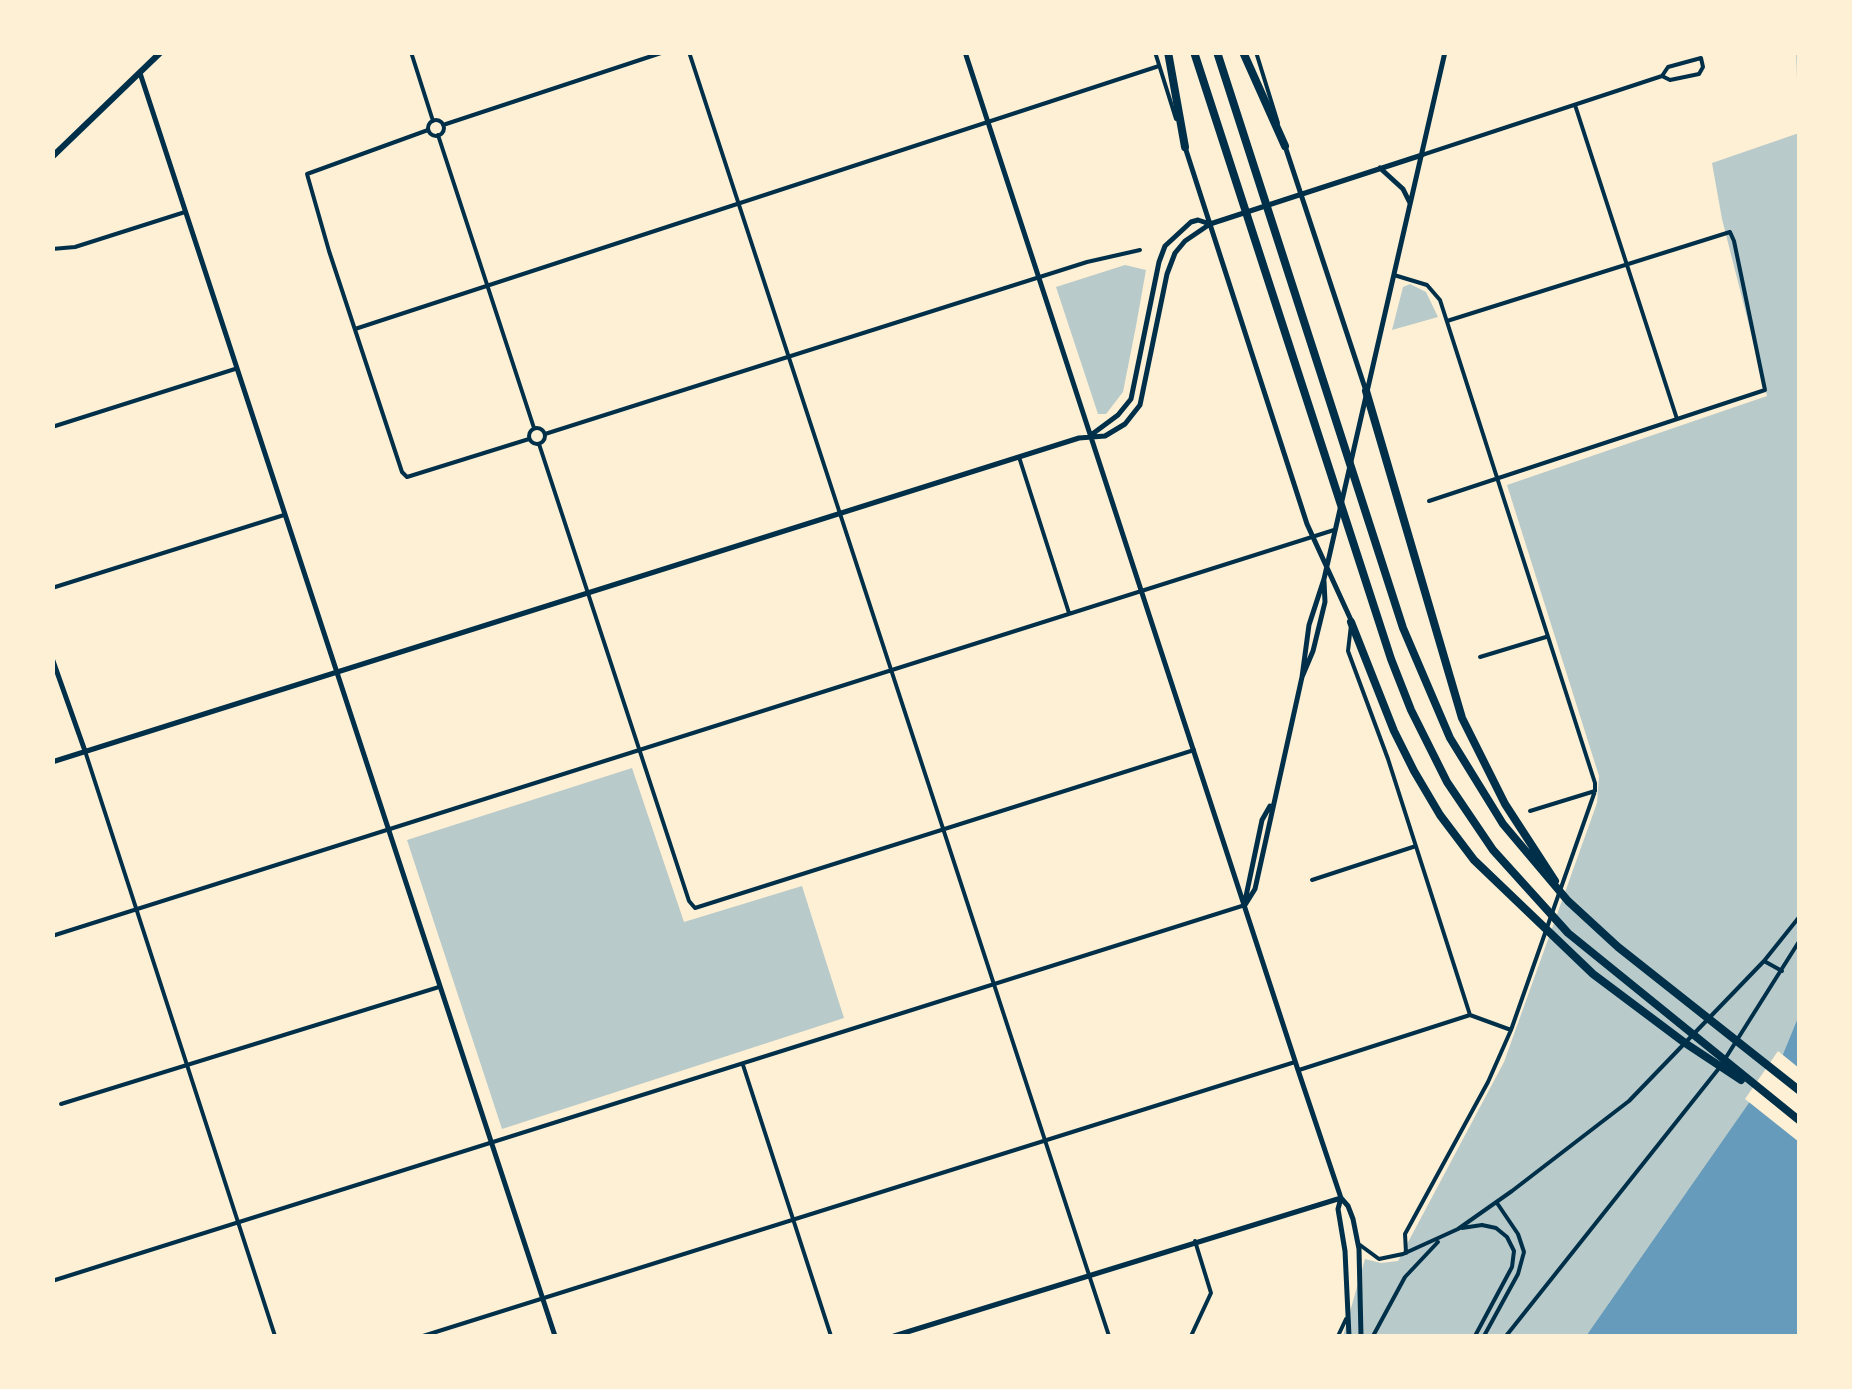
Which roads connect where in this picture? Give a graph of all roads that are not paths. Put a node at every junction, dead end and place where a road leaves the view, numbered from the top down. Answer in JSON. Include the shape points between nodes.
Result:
{"nodes":[{"id":1,"x":162,"y":52,"type":"edge"},
{"id":2,"x":410,"y":52,"type":"edge"},
{"id":3,"x":664,"y":52,"type":"edge"},
{"id":4,"x":689,"y":52,"type":"edge"},
{"id":5,"x":966,"y":52,"type":"edge"},
{"id":6,"x":1155,"y":52,"type":"edge"},
{"id":7,"x":1168,"y":52,"type":"edge"},
{"id":8,"x":1194,"y":52,"type":"edge"},
{"id":9,"x":1218,"y":52,"type":"edge"},
{"id":10,"x":1243,"y":52,"type":"edge"},
{"id":11,"x":1256,"y":52,"type":"edge"},
{"id":12,"x":1445,"y":52,"type":"edge"},
{"id":13,"x":1160,"y":66,"type":"junction"},
{"id":14,"x":140,"y":73,"type":"junction"},
{"id":15,"x":1662,"y":76,"type":"junction"},
{"id":16,"x":1575,"y":105,"type":"junction"},
{"id":17,"x":433,"y":120,"type":"junction"},
{"id":18,"x":988,"y":120,"type":"junction"},
{"id":19,"x":443,"y":125,"type":"junction"},
{"id":20,"x":428,"y":130,"type":"junction"},
{"id":21,"x":438,"y":136,"type":"junction"},
{"id":22,"x":1286,"y":146,"type":"junction"},
{"id":23,"x":1185,"y":147,"type":"junction"},
{"id":24,"x":1422,"y":155,"type":"junction"},
{"id":25,"x":52,"y":158,"type":"edge"},
{"id":26,"x":1380,"y":168,"type":"junction"},
{"id":27,"x":1302,"y":193,"type":"junction"},
{"id":28,"x":738,"y":202,"type":"junction"},
{"id":29,"x":1411,"y":204,"type":"junction"},
{"id":30,"x":185,"y":212,"type":"junction"},
{"id":31,"x":1210,"y":224,"type":"junction"},
{"id":32,"x":52,"y":249,"type":"edge"},
{"id":33,"x":1140,"y":250,"type":"dead end"},
{"id":34,"x":1627,"y":263,"type":"junction"},
{"id":35,"x":1394,"y":276,"type":"junction"},
{"id":36,"x":1039,"y":277,"type":"junction"},
{"id":37,"x":487,"y":286,"type":"junction"},
{"id":38,"x":1447,"y":321,"type":"junction"},
{"id":39,"x":355,"y":328,"type":"junction"},
{"id":40,"x":790,"y":357,"type":"junction"},
{"id":41,"x":235,"y":369,"type":"junction"},
{"id":42,"x":1366,"y":390,"type":"junction"},
{"id":43,"x":1677,"y":420,"type":"junction"},
{"id":44,"x":52,"y":427,"type":"edge"},
{"id":45,"x":534,"y":428,"type":"junction"},
{"id":46,"x":545,"y":434,"type":"junction"},
{"id":47,"x":1091,"y":435,"type":"junction"},
{"id":48,"x":529,"y":438,"type":"junction"},
{"id":49,"x":539,"y":444,"type":"junction"},
{"id":50,"x":1019,"y":457,"type":"junction"},
{"id":51,"x":1497,"y":478,"type":"junction"},
{"id":52,"x":1429,"y":501,"type":"dead end"},
{"id":53,"x":840,"y":514,"type":"junction"},
{"id":54,"x":284,"y":516,"type":"junction"},
{"id":55,"x":1330,"y":531,"type":"junction"},
{"id":56,"x":1313,"y":536,"type":"junction"},
{"id":57,"x":1326,"y":566,"type":"junction"},
{"id":58,"x":52,"y":588,"type":"edge"},
{"id":59,"x":1142,"y":592,"type":"junction"},
{"id":60,"x":588,"y":593,"type":"junction"},
{"id":61,"x":1069,"y":614,"type":"junction"},
{"id":62,"x":1351,"y":622,"type":"junction"},
{"id":63,"x":1546,"y":637,"type":"junction"},
{"id":64,"x":1480,"y":657,"type":"dead end"},
{"id":65,"x":52,"y":658,"type":"edge"},
{"id":66,"x":336,"y":672,"type":"junction"},
{"id":67,"x":891,"y":672,"type":"junction"},
{"id":68,"x":640,"y":750,"type":"junction"},
{"id":69,"x":1194,"y":750,"type":"junction"},
{"id":70,"x":85,"y":752,"type":"junction"},
{"id":71,"x":52,"y":762,"type":"edge"},
{"id":72,"x":1595,"y":791,"type":"junction"},
{"id":73,"x":1530,"y":811,"type":"dead end"},
{"id":74,"x":943,"y":829,"type":"junction"},
{"id":75,"x":387,"y":831,"type":"junction"},
{"id":76,"x":1416,"y":846,"type":"junction"},
{"id":77,"x":1545,"y":871,"type":"junction"},
{"id":78,"x":1312,"y":880,"type":"dead end"},
{"id":79,"x":1244,"y":905,"type":"junction"},
{"id":80,"x":137,"y":909,"type":"junction"},
{"id":81,"x":1800,"y":916,"type":"edge"},
{"id":82,"x":52,"y":936,"type":"edge"},
{"id":83,"x":1800,"y":940,"type":"edge"},
{"id":84,"x":1764,"y":961,"type":"junction"},
{"id":85,"x":1782,"y":971,"type":"junction"},
{"id":86,"x":994,"y":986,"type":"junction"},
{"id":87,"x":439,"y":987,"type":"junction"},
{"id":88,"x":1470,"y":1015,"type":"junction"},
{"id":89,"x":1511,"y":1030,"type":"junction"},
{"id":90,"x":1295,"y":1062,"type":"junction"},
{"id":91,"x":743,"y":1064,"type":"junction"},
{"id":92,"x":188,"y":1066,"type":"junction"},
{"id":93,"x":1298,"y":1070,"type":"junction"},
{"id":94,"x":1800,"y":1092,"type":"edge"},
{"id":95,"x":61,"y":1104,"type":"dead end"},
{"id":96,"x":1783,"y":1108,"type":"junction"},
{"id":97,"x":1800,"y":1121,"type":"edge"},
{"id":98,"x":1045,"y":1140,"type":"junction"},
{"id":99,"x":490,"y":1144,"type":"junction"},
{"id":100,"x":1340,"y":1198,"type":"junction"},
{"id":101,"x":1496,"y":1202,"type":"junction"},
{"id":102,"x":794,"y":1221,"type":"junction"},
{"id":103,"x":238,"y":1223,"type":"junction"},
{"id":104,"x":1458,"y":1229,"type":"junction"},
{"id":105,"x":1441,"y":1238,"type":"junction"},
{"id":106,"x":1196,"y":1241,"type":"junction"},
{"id":107,"x":1357,"y":1241,"type":"junction"},
{"id":108,"x":1406,"y":1253,"type":"junction"},
{"id":109,"x":1089,"y":1275,"type":"junction"},
{"id":110,"x":52,"y":1282,"type":"edge"},
{"id":111,"x":542,"y":1299,"type":"junction"},
{"id":112,"x":1348,"y":1314,"type":"junction"},
{"id":113,"x":275,"y":1336,"type":"edge"},
{"id":114,"x":423,"y":1336,"type":"edge"},
{"id":115,"x":555,"y":1336,"type":"edge"},
{"id":116,"x":831,"y":1336,"type":"edge"},
{"id":117,"x":894,"y":1336,"type":"edge"},
{"id":118,"x":1110,"y":1336,"type":"edge"},
{"id":119,"x":1190,"y":1336,"type":"edge"},
{"id":120,"x":1338,"y":1336,"type":"edge"},
{"id":121,"x":1349,"y":1336,"type":"edge"},
{"id":122,"x":1362,"y":1336,"type":"edge"},
{"id":123,"x":1373,"y":1336,"type":"edge"},
{"id":124,"x":1475,"y":1336,"type":"edge"},
{"id":125,"x":1484,"y":1336,"type":"edge"},
{"id":126,"x":1506,"y":1336,"type":"edge"}],
"edges":[{"from":1,"to":14,"type":"main road"},
{"from":2,"to":17,"type":"street"},
{"from":3,"to":19,"type":"street"},
{"from":4,"to":28,"type":"street"},
{"from":5,"to":18,"type":"street"},
{"from":6,"to":13,"type":"street"},
{"from":7,"to":23,"type":"highway"},
{"from":8,"to":96,"type":"highway","via":[[1404,695],[1461,806],[1568,933]]},
{"from":9,"to":77,"type":"highway","via":[[1417,665],[1470,773]]},
{"from":10,"to":22,"type":"highway"},
{"from":11,"to":22,"type":"street"},
{"from":12,"to":24,"type":"street"},
{"from":13,"to":18,"type":"street"},
{"from":13,"to":23,"type":"street"},
{"from":14,"to":25,"type":"main road"},
{"from":14,"to":30,"type":"street"},
{"from":15,"to":15,"type":"street","via":[[1698,74],[1703,66],[1700,58],[1668,67]]},
{"from":15,"to":16,"type":"street"},
{"from":16,"to":24,"type":"street"},
{"from":16,"to":34,"type":"street"},
{"from":17,"to":19,"type":"street"},
{"from":17,"to":20,"type":"street"},
{"from":18,"to":28,"type":"street"},
{"from":18,"to":36,"type":"street"},
{"from":19,"to":21,"type":"street"},
{"from":20,"to":21,"type":"street"},
{"from":20,"to":39,"type":"street","via":[[307,174]]},
{"from":21,"to":37,"type":"street"},
{"from":22,"to":27,"type":"street"},
{"from":23,"to":31,"type":"street"},
{"from":24,"to":26,"type":"street"},
{"from":24,"to":29,"type":"street"},
{"from":26,"to":27,"type":"street"},
{"from":26,"to":29,"type":"street"},
{"from":27,"to":31,"type":"street"},
{"from":27,"to":42,"type":"street"},
{"from":28,"to":37,"type":"street"},
{"from":28,"to":40,"type":"street"},
{"from":29,"to":35,"type":"street"},
{"from":30,"to":32,"type":"street"},
{"from":30,"to":41,"type":"street"},
{"from":31,"to":47,"type":"street","via":[[1185,240],[1171,262],[1140,406],[1115,432]]},
{"from":31,"to":47,"type":"street","via":[[1191,222],[1166,246],[1131,399]]},
{"from":31,"to":56,"type":"street"},
{"from":33,"to":36,"type":"street"},
{"from":34,"to":38,"type":"street"},
{"from":34,"to":43,"type":"street"},
{"from":34,"to":43,"type":"street","via":[[1730,232],[1734,241],[1765,390]]},
{"from":35,"to":38,"type":"street","via":[[1434,291]]},
{"from":35,"to":42,"type":"street"},
{"from":36,"to":40,"type":"street"},
{"from":36,"to":47,"type":"street"},
{"from":37,"to":39,"type":"street"},
{"from":37,"to":45,"type":"street"},
{"from":38,"to":51,"type":"street"},
{"from":39,"to":48,"type":"street","via":[[407,477]]},
{"from":40,"to":46,"type":"street"},
{"from":40,"to":53,"type":"street"},
{"from":41,"to":44,"type":"street"},
{"from":41,"to":54,"type":"street"},
{"from":42,"to":55,"type":"street"},
{"from":42,"to":77,"type":"highway","via":[[1462,718]]},
{"from":43,"to":51,"type":"street"},
{"from":45,"to":46,"type":"street"},
{"from":45,"to":48,"type":"street"},
{"from":46,"to":49,"type":"street"},
{"from":47,"to":50,"type":"street"},
{"from":47,"to":59,"type":"street"},
{"from":48,"to":49,"type":"street"},
{"from":49,"to":60,"type":"street"},
{"from":50,"to":53,"type":"street"},
{"from":50,"to":61,"type":"street"},
{"from":51,"to":52,"type":"street"},
{"from":51,"to":63,"type":"street"},
{"from":53,"to":60,"type":"street"},
{"from":53,"to":67,"type":"street"},
{"from":54,"to":58,"type":"street"},
{"from":54,"to":66,"type":"street"},
{"from":55,"to":56,"type":"street"},
{"from":55,"to":57,"type":"street"},
{"from":56,"to":57,"type":"street"},
{"from":56,"to":59,"type":"street"},
{"from":57,"to":62,"type":"street"},
{"from":57,"to":79,"type":"street","via":[[1326,602]]},
{"from":59,"to":61,"type":"street"},
{"from":59,"to":69,"type":"street"},
{"from":60,"to":66,"type":"street"},
{"from":60,"to":68,"type":"street"},
{"from":61,"to":67,"type":"street"},
{"from":62,"to":76,"type":"street","via":[[1348,651]]},
{"from":62,"to":96,"type":"highway","via":[[1394,732],[1424,790],[1474,860],[1562,947],[1685,1043]]},
{"from":63,"to":64,"type":"street"},
{"from":63,"to":72,"type":"street"},
{"from":65,"to":70,"type":"street"},
{"from":66,"to":70,"type":"street"},
{"from":66,"to":75,"type":"street"},
{"from":67,"to":68,"type":"street"},
{"from":67,"to":74,"type":"street"},
{"from":68,"to":74,"type":"street","via":[[695,908]]},
{"from":68,"to":75,"type":"street"},
{"from":69,"to":74,"type":"street"},
{"from":69,"to":79,"type":"street"},
{"from":70,"to":71,"type":"street"},
{"from":70,"to":80,"type":"street"},
{"from":72,"to":73,"type":"street"},
{"from":72,"to":89,"type":"street"},
{"from":74,"to":86,"type":"street"},
{"from":75,"to":80,"type":"street"},
{"from":75,"to":87,"type":"street"},
{"from":76,"to":78,"type":"street"},
{"from":76,"to":88,"type":"street"},
{"from":77,"to":94,"type":"highway","via":[[1576,910]]},
{"from":79,"to":86,"type":"street"},
{"from":79,"to":90,"type":"street"},
{"from":80,"to":82,"type":"street"},
{"from":80,"to":92,"type":"street"},
{"from":81,"to":84,"type":"street"},
{"from":83,"to":85,"type":"street"},
{"from":84,"to":85,"type":"street"},
{"from":84,"to":101,"type":"street","via":[[1628,1100]]},
{"from":85,"to":126,"type":"street","via":[[1708,1084]]},
{"from":86,"to":91,"type":"street"},
{"from":86,"to":98,"type":"street"},
{"from":87,"to":92,"type":"street"},
{"from":87,"to":99,"type":"street"},
{"from":88,"to":89,"type":"street"},
{"from":88,"to":93,"type":"street"},
{"from":89,"to":108,"type":"street","via":[[1405,1234]]},
{"from":90,"to":93,"type":"street"},
{"from":90,"to":98,"type":"street"},
{"from":91,"to":99,"type":"street"},
{"from":91,"to":102,"type":"street"},
{"from":92,"to":95,"type":"street"},
{"from":92,"to":103,"type":"street"},
{"from":93,"to":100,"type":"street"},
{"from":96,"to":97,"type":"highway"},
{"from":98,"to":102,"type":"street"},
{"from":98,"to":109,"type":"street"},
{"from":99,"to":103,"type":"street"},
{"from":99,"to":111,"type":"street"},
{"from":100,"to":106,"type":"street"},
{"from":100,"to":107,"type":"street"},
{"from":100,"to":112,"type":"street"},
{"from":101,"to":104,"type":"street"},
{"from":101,"to":125,"type":"street","via":[[1524,1252]]},
{"from":102,"to":111,"type":"street"},
{"from":102,"to":116,"type":"street"},
{"from":103,"to":110,"type":"street"},
{"from":103,"to":113,"type":"street"},
{"from":104,"to":105,"type":"street"},
{"from":104,"to":124,"type":"street","via":[[1496,1228],[1514,1251]]},
{"from":105,"to":108,"type":"street"},
{"from":105,"to":123,"type":"street","via":[[1405,1277]]},
{"from":106,"to":109,"type":"street"},
{"from":106,"to":119,"type":"street","via":[[1211,1294]]},
{"from":107,"to":108,"type":"street","via":[[1379,1259]]},
{"from":107,"to":122,"type":"street"},
{"from":109,"to":117,"type":"street"},
{"from":109,"to":118,"type":"street"},
{"from":111,"to":114,"type":"street"},
{"from":111,"to":115,"type":"street"},
{"from":112,"to":120,"type":"street"},
{"from":112,"to":121,"type":"street"}]}
